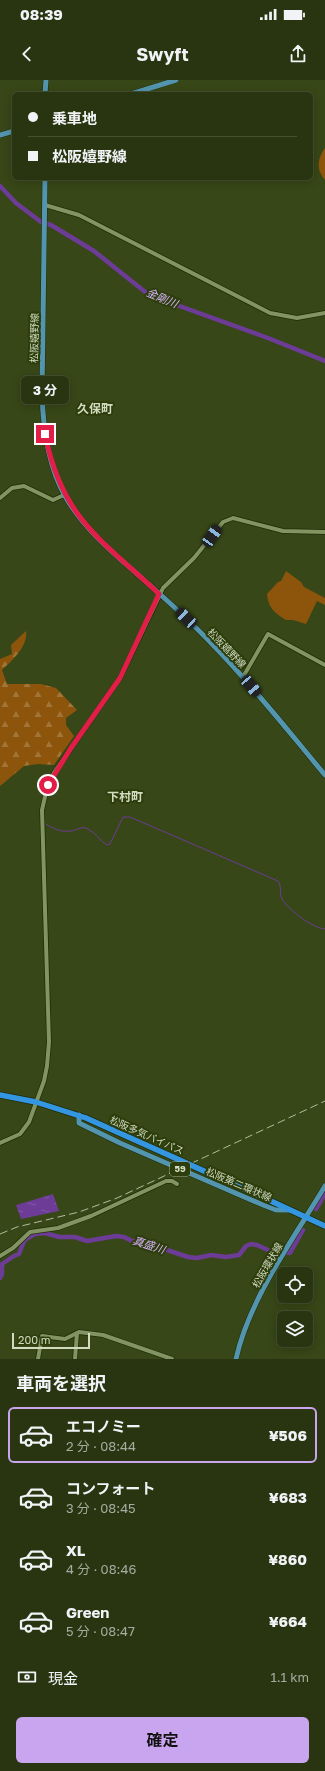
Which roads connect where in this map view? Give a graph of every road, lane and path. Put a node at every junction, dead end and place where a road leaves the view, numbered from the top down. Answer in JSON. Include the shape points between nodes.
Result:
{"nodes":[{"id":1,"x":46,"y":80,"type":"edge"},
{"id":2,"x":176,"y":80,"type":"edge"},
{"id":3,"x":45,"y":92,"type":"edge"},
{"id":4,"x":138,"y":92,"type":"edge"},
{"id":5,"x":12,"y":132,"type":"edge"},
{"id":6,"x":0,"y":135,"type":"edge"},
{"id":7,"x":45,"y":180,"type":"edge"},
{"id":8,"x":44,"y":205,"type":"junction"},
{"id":9,"x":325,"y":313,"type":"edge"},
{"id":10,"x":64,"y":495,"type":"junction"},
{"id":11,"x":0,"y":498,"type":"edge"},
{"id":12,"x":325,"y":532,"type":"edge"},
{"id":13,"x":159,"y":594,"type":"junction"},
{"id":14,"x":325,"y":665,"type":"edge"},
{"id":15,"x":243,"y":677,"type":"junction"},
{"id":16,"x":325,"y":775,"type":"edge"},
{"id":17,"x":0,"y":1095,"type":"edge"},
{"id":18,"x":36,"y":1102,"type":"junction"},
{"id":19,"x":79,"y":1115,"type":"junction"},
{"id":20,"x":0,"y":1143,"type":"edge"},
{"id":21,"x":177,"y":1184,"type":"dead end"},
{"id":22,"x":325,"y":1186,"type":"edge"},
{"id":23,"x":291,"y":1210,"type":"junction"},
{"id":24,"x":306,"y":1217,"type":"junction"},
{"id":25,"x":325,"y":1226,"type":"edge"},
{"id":26,"x":0,"y":1256,"type":"edge"},
{"id":27,"x":77,"y":1333,"type":"junction"},
{"id":28,"x":38,"y":1359,"type":"edge"},
{"id":29,"x":75,"y":1359,"type":"edge"},
{"id":30,"x":172,"y":1359,"type":"edge"},
{"id":31,"x":236,"y":1359,"type":"edge"}],
"edges":[{"from":1,"to":3,"type":"main road"},
{"from":2,"to":4,"type":"main road"},
{"from":5,"to":6,"type":"main road"},
{"from":7,"to":8,"type":"main road","name":"松阪嬉野線"},
{"from":8,"to":9,"type":"street","via":[[79,215],[270,313],[296,318]]},
{"from":8,"to":10,"type":"main road","name":"松阪嬉野線","via":[[43,422],[50,458]]},
{"from":10,"to":11,"type":"street","via":[[53,500],[24,486],[12,488]]},
{"from":10,"to":13,"type":"main road","name":"松阪嬉野線","via":[[92,533]]},
{"from":12,"to":13,"type":"street","via":[[283,531],[233,518],[223,522],[202,550]]},
{"from":13,"to":15,"type":"main road","name":"松阪嬉野線"},
{"from":13,"to":18,"type":"street","via":[[120,678],[54,773],[44,798],[41,826],[49,1042],[47,1066]]},
{"from":14,"to":15,"type":"street","via":[[268,634]]},
{"from":15,"to":16,"type":"main road","name":"松阪嬉野線"},
{"from":17,"to":18,"type":"highway","name":"松阪多気バイパス"},
{"from":18,"to":19,"type":"highway","name":"松阪多気バイパス"},
{"from":18,"to":20,"type":"street","via":[[25,1129],[15,1137]]},
{"from":19,"to":23,"type":"highway","name":"松阪多気バイパス","bridge":true},
{"from":19,"to":23,"type":"main road","name":"松阪第二環状線","number":"59","via":[[79,1123],[120,1144],[263,1205],[276,1210]]},
{"from":21,"to":26,"type":"street","via":[[166,1181],[91,1216],[58,1228],[30,1232]]},
{"from":22,"to":24,"type":"main road","name":"松阪環状線"},
{"from":23,"to":24,"type":"highway","name":"松阪多気バイパス"},
{"from":24,"to":25,"type":"highway","name":"松阪多気バイパス"},
{"from":24,"to":31,"type":"main road","name":"松阪環状線","via":[[252,1311]]},
{"from":27,"to":28,"type":"street","via":[[65,1339],[42,1336]]},
{"from":27,"to":29,"type":"street"},
{"from":27,"to":30,"type":"street","via":[[103,1334]]}]}
